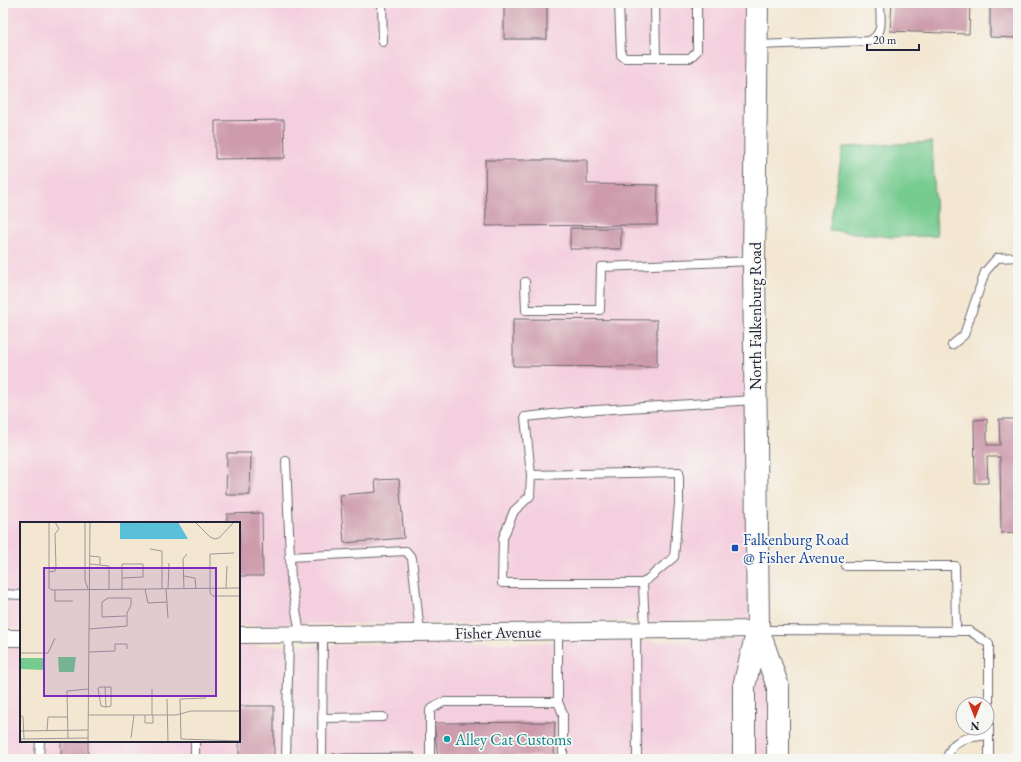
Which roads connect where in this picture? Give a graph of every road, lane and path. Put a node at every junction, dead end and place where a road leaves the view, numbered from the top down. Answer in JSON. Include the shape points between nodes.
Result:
{"nodes":[{"id":1,"x":382,"y":3,"type":"edge"},
{"id":2,"x":620,"y":3,"type":"edge"},
{"id":3,"x":655,"y":3,"type":"edge"},
{"id":4,"x":696,"y":3,"type":"edge"},
{"id":5,"x":757,"y":3,"type":"edge"},
{"id":6,"x":880,"y":3,"type":"edge"},
{"id":7,"x":382,"y":42,"type":"dead end"},
{"id":8,"x":757,"y":45,"type":"junction"},
{"id":9,"x":656,"y":58,"type":"junction"},
{"id":10,"x":1018,"y":258,"type":"edge"},
{"id":11,"x":754,"y":261,"type":"junction"},
{"id":12,"x":525,"y":282,"type":"dead end"},
{"id":13,"x":952,"y":345,"type":"dead end"},
{"id":14,"x":755,"y":400,"type":"junction"},
{"id":15,"x":286,"y":461,"type":"dead end"},
{"id":16,"x":531,"y":475,"type":"junction"},
{"id":17,"x":289,"y":557,"type":"junction"},
{"id":18,"x":846,"y":566,"type":"dead end"},
{"id":19,"x":643,"y":582,"type":"junction"},
{"id":20,"x":3,"y":594,"type":"edge"},
{"id":21,"x":20,"y":595,"type":"edge"},
{"id":22,"x":758,"y":630,"type":"junction"},
{"id":23,"x":641,"y":631,"type":"junction"},
{"id":24,"x":956,"y":631,"type":"junction"},
{"id":25,"x":558,"y":632,"type":"junction"},
{"id":26,"x":420,"y":633,"type":"junction"},
{"id":27,"x":323,"y":634,"type":"junction"},
{"id":28,"x":240,"y":635,"type":"edge"},
{"id":29,"x":294,"y":635,"type":"junction"},
{"id":30,"x":3,"y":638,"type":"edge"},
{"id":31,"x":20,"y":638,"type":"edge"},
{"id":32,"x":989,"y":696,"type":"edge"},
{"id":33,"x":558,"y":702,"type":"junction"},
{"id":34,"x":383,"y":716,"type":"dead end"},
{"id":35,"x":322,"y":718,"type":"junction"},
{"id":36,"x":978,"y":736,"type":"edge"},
{"id":37,"x":989,"y":736,"type":"edge"},
{"id":38,"x":40,"y":742,"type":"edge"},
{"id":39,"x":195,"y":742,"type":"edge"},
{"id":40,"x":40,"y":759,"type":"edge"},
{"id":41,"x":195,"y":759,"type":"edge"},
{"id":42,"x":286,"y":759,"type":"edge"},
{"id":43,"x":322,"y":759,"type":"edge"},
{"id":44,"x":430,"y":759,"type":"edge"},
{"id":45,"x":563,"y":759,"type":"edge"},
{"id":46,"x":637,"y":759,"type":"edge"},
{"id":47,"x":744,"y":759,"type":"edge"},
{"id":48,"x":778,"y":759,"type":"edge"},
{"id":49,"x":947,"y":759,"type":"edge"},
{"id":50,"x":989,"y":759,"type":"edge"}],
"edges":[{"from":1,"to":7,"type":"lane"},
{"from":2,"to":9,"type":"lane","via":[[621,55],[625,58]]},
{"from":3,"to":9,"type":"lane"},
{"from":4,"to":9,"type":"lane","via":[[697,51],[690,58]]},
{"from":5,"to":8,"type":"street","name":"North Falkenburg Road"},
{"from":6,"to":8,"type":"lane","via":[[881,32],[877,38],[869,41]]},
{"from":8,"to":11,"type":"street","name":"North Falkenburg Road"},
{"from":10,"to":13,"type":"lane","via":[[997,258],[985,272],[964,335]]},
{"from":11,"to":12,"type":"lane","via":[[601,267],[600,310],[526,310]]},
{"from":11,"to":14,"type":"street","name":"North Falkenburg Road"},
{"from":14,"to":16,"type":"lane","via":[[525,417]]},
{"from":14,"to":22,"type":"street","name":"North Falkenburg Road"},
{"from":15,"to":17,"type":"lane"},
{"from":16,"to":19,"type":"lane","via":[[530,496],[514,511],[503,538],[502,583]]},
{"from":16,"to":19,"type":"lane","via":[[678,472],[679,504],[674,557]]},
{"from":17,"to":26,"type":"lane","via":[[406,551],[412,558]]},
{"from":17,"to":29,"type":"lane"},
{"from":18,"to":24,"type":"lane","via":[[955,566]]},
{"from":19,"to":23,"type":"lane"},
{"from":20,"to":21,"type":"lane"},
{"from":22,"to":23,"type":"street","name":"Fisher Avenue"},
{"from":22,"to":24,"type":"lane"},
{"from":22,"to":47,"type":"street","name":"North Falkenburg Road","via":[[744,686]]},
{"from":22,"to":48,"type":"street","name":"North Falkenburg Road","via":[[778,687]]},
{"from":23,"to":25,"type":"street","name":"Fisher Avenue"},
{"from":23,"to":46,"type":"lane"},
{"from":24,"to":32,"type":"lane","via":[[970,631],[989,644]]},
{"from":25,"to":26,"type":"street","name":"Fisher Avenue"},
{"from":25,"to":33,"type":"lane"},
{"from":26,"to":27,"type":"street","name":"Fisher Avenue"},
{"from":27,"to":29,"type":"street","name":"Fisher Avenue"},
{"from":27,"to":35,"type":"lane"},
{"from":28,"to":29,"type":"street","name":"Fisher Avenue"},
{"from":29,"to":42,"type":"lane"},
{"from":30,"to":31,"type":"street"},
{"from":33,"to":44,"type":"lane","via":[[443,702],[430,710]]},
{"from":33,"to":45,"type":"lane","via":[[563,714]]},
{"from":34,"to":35,"type":"lane"},
{"from":35,"to":43,"type":"lane"},
{"from":36,"to":49,"type":"lane","via":[[966,737],[955,743]]},
{"from":37,"to":50,"type":"lane"},
{"from":38,"to":40,"type":"lane"},
{"from":39,"to":41,"type":"lane"}]}
